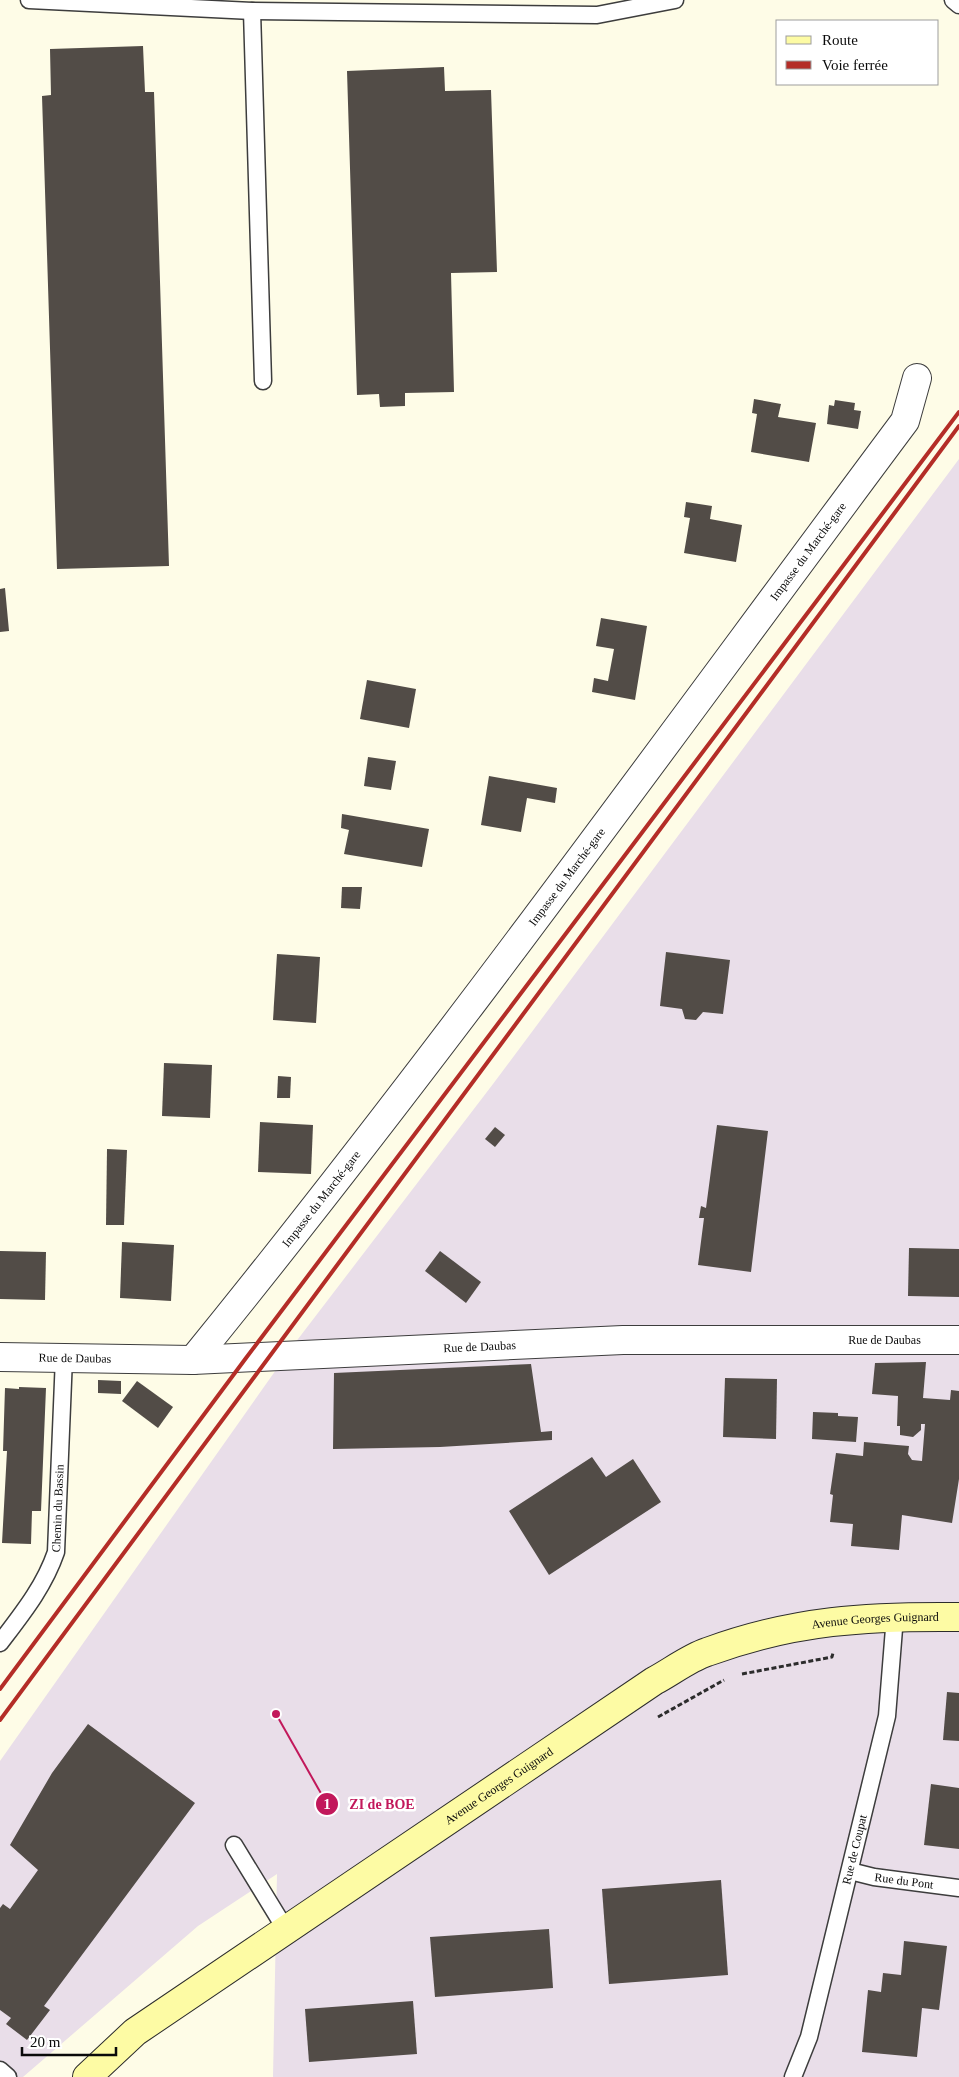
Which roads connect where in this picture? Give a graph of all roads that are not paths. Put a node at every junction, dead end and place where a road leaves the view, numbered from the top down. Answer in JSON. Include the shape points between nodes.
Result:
{"nodes":[{"id":1,"x":30,"y":0,"type":"edge"},
{"id":2,"x":675,"y":0,"type":"edge"},
{"id":3,"x":953,"y":0,"type":"edge"},
{"id":4,"x":959,"y":5,"type":"edge"},
{"id":5,"x":252,"y":11,"type":"junction"},
{"id":6,"x":917,"y":378,"type":"dead end"},
{"id":7,"x":264,"y":381,"type":"dead end"},
{"id":8,"x":959,"y":1340,"type":"edge"},
{"id":9,"x":64,"y":1357,"type":"junction"},
{"id":10,"x":0,"y":1358,"type":"edge"},
{"id":11,"x":193,"y":1360,"type":"junction"},
{"id":12,"x":895,"y":1616,"type":"junction"},
{"id":13,"x":959,"y":1617,"type":"edge"},
{"id":14,"x":0,"y":1643,"type":"edge"},
{"id":15,"x":234,"y":1845,"type":"dead end"},
{"id":16,"x":850,"y":1871,"type":"junction"},
{"id":17,"x":959,"y":1888,"type":"edge"},
{"id":18,"x":286,"y":1930,"type":"junction"},
{"id":19,"x":0,"y":2070,"type":"edge"},
{"id":20,"x":8,"y":2077,"type":"edge"},
{"id":21,"x":87,"y":2077,"type":"edge"},
{"id":22,"x":793,"y":2077,"type":"edge"}],
"edges":[{"from":1,"to":5,"type":"lane"},
{"from":2,"to":5,"type":"lane","via":[[597,15]]},
{"from":3,"to":4,"type":"lane"},
{"from":5,"to":7,"type":"lane"},
{"from":6,"to":11,"type":"street","name":"Impasse du Marché-gare","via":[[899,429],[496,970],[294,1236]]},
{"from":8,"to":11,"type":"street","name":"Rue de Daubas","via":[[623,1340]]},
{"from":9,"to":10,"type":"street","name":"Rue de Daubas"},
{"from":9,"to":11,"type":"street","name":"Rue de Daubas"},
{"from":9,"to":14,"type":"lane","name":"Chemin du Bassin","via":[[56,1552],[48,1574]]},
{"from":12,"to":13,"type":"street","name":"Avenue Georges Guignard"},
{"from":12,"to":16,"type":"lane","name":"Rue de Coupat","via":[[886,1716]]},
{"from":12,"to":18,"type":"street","name":"Avenue Georges Guignard","via":[[816,1622],[762,1634],[706,1652],[654,1682]]},
{"from":15,"to":18,"type":"lane"},
{"from":16,"to":17,"type":"lane","name":"Rue du Pont"},
{"from":16,"to":22,"type":"lane","name":"Rue de Coupat","via":[[809,2037]]},
{"from":18,"to":21,"type":"street","name":"Avenue Georges Guignard","via":[[135,2032]]},
{"from":19,"to":20,"type":"lane"}]}
